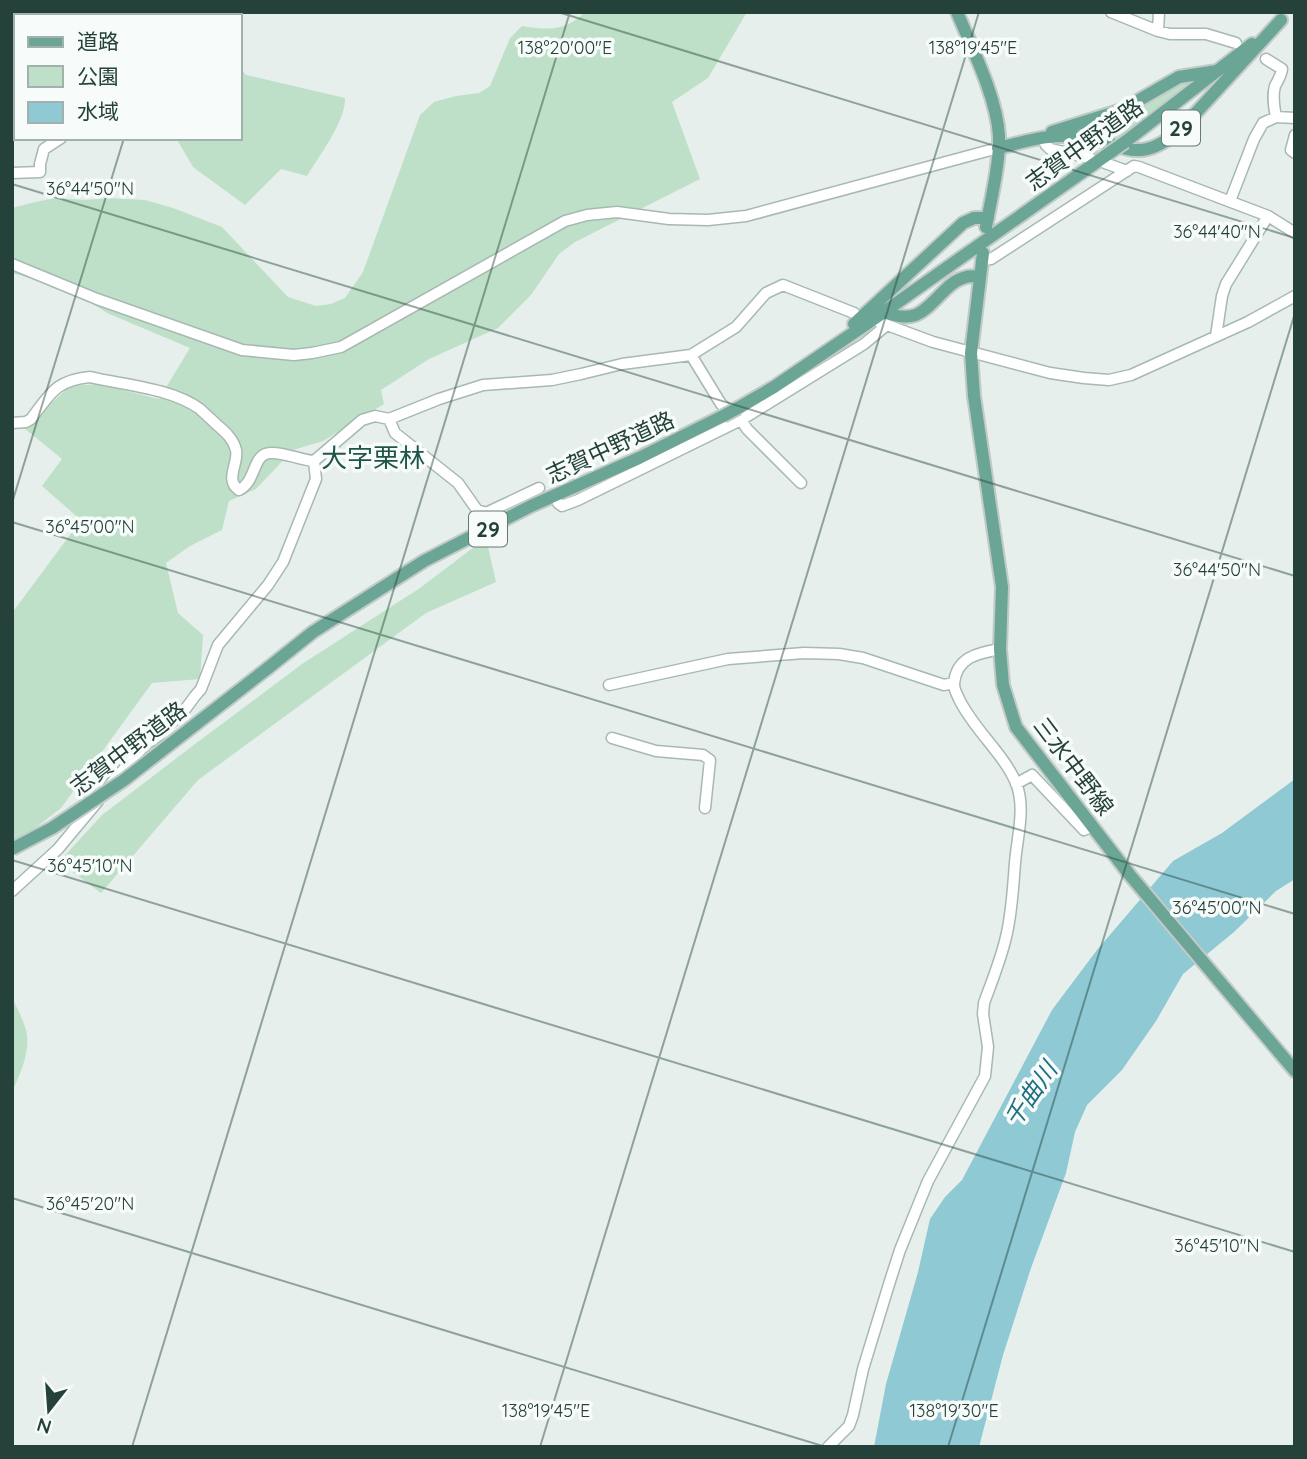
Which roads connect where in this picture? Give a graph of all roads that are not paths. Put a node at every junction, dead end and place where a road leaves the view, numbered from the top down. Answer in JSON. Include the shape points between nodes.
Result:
{"nodes":[{"id":1,"x":957,"y":12,"type":"edge"},
{"id":2,"x":1111,"y":12,"type":"edge"},
{"id":3,"x":1159,"y":12,"type":"edge"},
{"id":4,"x":1285,"y":16,"type":"edge"},
{"id":5,"x":1158,"y":32,"type":"junction"},
{"id":6,"x":1236,"y":43,"type":"dead end"},
{"id":7,"x":1266,"y":59,"type":"dead end"},
{"id":8,"x":1219,"y":70,"type":"junction"},
{"id":9,"x":1276,"y":117,"type":"junction"},
{"id":10,"x":1295,"y":118,"type":"edge"},
{"id":11,"x":1295,"y":135,"type":"edge"},
{"id":12,"x":1042,"y":137,"type":"junction"},
{"id":13,"x":58,"y":140,"type":"edge"},
{"id":14,"x":998,"y":148,"type":"junction"},
{"id":15,"x":1295,"y":153,"type":"edge"},
{"id":16,"x":1090,"y":158,"type":"dead end"},
{"id":17,"x":1107,"y":158,"type":"junction"},
{"id":18,"x":1129,"y":169,"type":"junction"},
{"id":19,"x":12,"y":173,"type":"edge"},
{"id":20,"x":1230,"y":201,"type":"junction"},
{"id":21,"x":1268,"y":216,"type":"junction"},
{"id":22,"x":1295,"y":233,"type":"edge"},
{"id":23,"x":982,"y":256,"type":"joint"},
{"id":24,"x":12,"y":264,"type":"edge"},
{"id":25,"x":979,"y":277,"type":"junction"},
{"id":26,"x":1295,"y":296,"type":"edge"},
{"id":27,"x":854,"y":313,"type":"dead end"},
{"id":28,"x":883,"y":320,"type":"junction"},
{"id":29,"x":1216,"y":336,"type":"junction"},
{"id":30,"x":823,"y":353,"type":"junction"},
{"id":31,"x":971,"y":353,"type":"junction"},
{"id":32,"x":691,"y":355,"type":"junction"},
{"id":33,"x":739,"y":414,"type":"junction"},
{"id":34,"x":389,"y":419,"type":"junction"},
{"id":35,"x":12,"y":423,"type":"edge"},
{"id":36,"x":314,"y":461,"type":"junction"},
{"id":37,"x":801,"y":483,"type":"dead end"},
{"id":38,"x":539,"y":488,"type":"dead end"},
{"id":39,"x":558,"y":503,"type":"dead end"},
{"id":40,"x":1000,"y":649,"type":"junction"},
{"id":41,"x":954,"y":683,"type":"junction"},
{"id":42,"x":610,"y":685,"type":"dead end"},
{"id":43,"x":612,"y":737,"type":"dead end"},
{"id":44,"x":1016,"y":784,"type":"junction"},
{"id":45,"x":705,"y":808,"type":"dead end"},
{"id":46,"x":1092,"y":826,"type":"junction"},
{"id":47,"x":12,"y":849,"type":"edge"},
{"id":48,"x":12,"y":891,"type":"edge"},
{"id":49,"x":1295,"y":1071,"type":"edge"},
{"id":50,"x":828,"y":1447,"type":"edge"}],
"edges":[{"from":1,"to":14,"type":"main road","via":[[995,106]]},
{"from":2,"to":5,"type":"street"},
{"from":3,"to":5,"type":"street"},
{"from":4,"to":8,"type":"main road","number":"29"},
{"from":4,"to":12,"type":"main road","number":"29","via":[[1204,106],[1163,143],[1137,151],[1077,136]]},
{"from":5,"to":6,"type":"street","via":[[1206,34]]},
{"from":7,"to":9,"type":"street","via":[[1282,69],[1273,100]]},
{"from":8,"to":12,"type":"main road","number":"29","via":[[1179,77],[1122,110]]},
{"from":8,"to":17,"type":"main road","name":"志賀中野道路","number":"29","bridge":true},
{"from":9,"to":10,"type":"street"},
{"from":9,"to":20,"type":"street","via":[[1263,123],[1254,139]]},
{"from":11,"to":15,"type":"street","via":[[1291,150]]},
{"from":12,"to":14,"type":"main road","number":"29"},
{"from":12,"to":16,"type":"street","via":[[1050,149]]},
{"from":13,"to":19,"type":"street","via":[[44,149],[40,172]]},
{"from":14,"to":24,"type":"street","via":[[746,216],[669,219],[617,212],[565,221],[341,346],[312,353],[242,350]]},
{"from":14,"to":30,"type":"main road","number":"29","via":[[987,223],[974,218],[963,223]]},
{"from":17,"to":18,"type":"street"},
{"from":17,"to":28,"type":"main road","name":"志賀中野道路","number":"29"},
{"from":18,"to":20,"type":"street","via":[[1139,167]]},
{"from":18,"to":23,"type":"street","via":[[991,259]]},
{"from":20,"to":21,"type":"street"},
{"from":21,"to":22,"type":"street"},
{"from":21,"to":29,"type":"street","via":[[1226,284]]},
{"from":23,"to":25,"type":"main road","name":"三水中野線"},
{"from":25,"to":28,"type":"main road","via":[[959,279],[916,316]]},
{"from":25,"to":31,"type":"main road","name":"三水中野線"},
{"from":26,"to":29,"type":"street"},
{"from":27,"to":32,"type":"street","via":[[783,285],[766,293],[736,327]]},
{"from":28,"to":30,"type":"main road","name":"志賀中野道路","number":"29"},
{"from":28,"to":31,"type":"street"},
{"from":28,"to":33,"type":"street","via":[[864,344]]},
{"from":29,"to":31,"type":"street","via":[[1131,375],[1109,380],[1050,373]]},
{"from":30,"to":33,"type":"main road","name":"志賀中野道路","number":"29"},
{"from":31,"to":40,"type":"main road","name":"三水中野線","via":[[1002,586]]},
{"from":32,"to":33,"type":"street","via":[[721,404]]},
{"from":32,"to":34,"type":"street","via":[[552,380],[482,385]]},
{"from":33,"to":37,"type":"street","via":[[747,429]]},
{"from":33,"to":39,"type":"street","via":[[578,500],[562,506]]},
{"from":33,"to":47,"type":"main road","name":"志賀中野道路","number":"29","bridge":true,"via":[[723,416],[424,561],[313,632],[114,787]]},
{"from":34,"to":36,"type":"street","via":[[362,420]]},
{"from":34,"to":38,"type":"street","via":[[395,433],[458,483],[477,510],[486,513]]},
{"from":35,"to":36,"type":"street","via":[[31,419],[61,384],[90,377],[142,387],[198,408],[229,436],[236,451],[231,481],[239,489],[250,481],[258,460],[268,453]]},
{"from":36,"to":48,"type":"street","via":[[316,479],[283,562],[218,645],[201,689],[181,715],[129,762],[62,844]]},
{"from":40,"to":41,"type":"street","via":[[965,660]]},
{"from":40,"to":46,"type":"main road","name":"三水中野線","via":[[1003,685],[1016,727]]},
{"from":41,"to":42,"type":"street","via":[[944,685],[863,657],[804,653],[728,659]]},
{"from":41,"to":44,"type":"street","via":[[967,715]]},
{"from":43,"to":45,"type":"street","via":[[656,751],[703,755],[710,760]]},
{"from":44,"to":46,"type":"street","via":[[1032,775],[1084,830]]},
{"from":44,"to":50,"type":"street","via":[[1021,808],[1006,937],[984,1003],[985,1076],[928,1181],[890,1281],[849,1426]]},
{"from":46,"to":49,"type":"main road","name":"三水中野線"}]}
